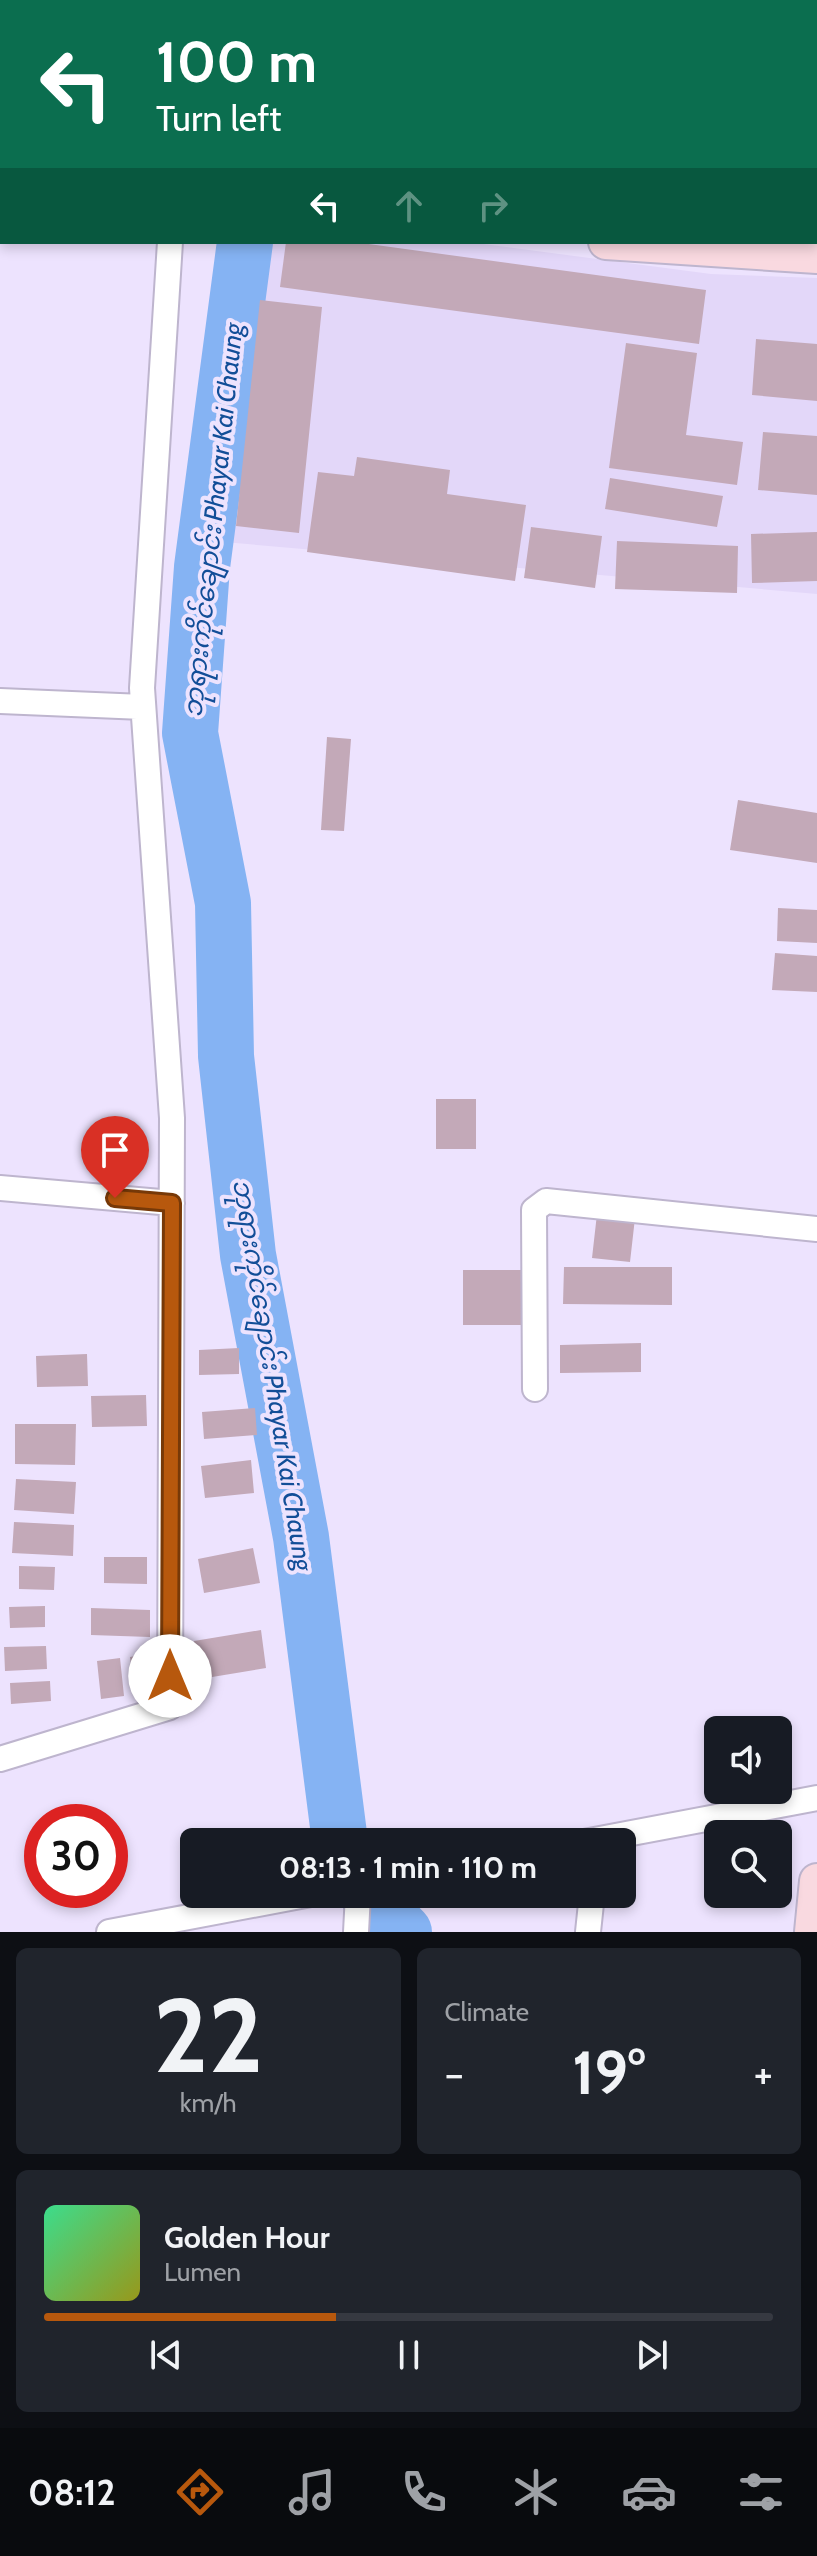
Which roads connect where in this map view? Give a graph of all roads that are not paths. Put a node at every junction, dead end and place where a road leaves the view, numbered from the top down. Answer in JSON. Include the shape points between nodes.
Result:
{"nodes":[{"id":1,"x":170,"y":244,"type":"edge"},
{"id":2,"x":636,"y":244,"type":"edge"},
{"id":3,"x":817,"y":256,"type":"edge"},
{"id":4,"x":0,"y":701,"type":"edge"},
{"id":5,"x":143,"y":707,"type":"junction"},
{"id":6,"x":0,"y":1188,"type":"edge"},
{"id":7,"x":172,"y":1203,"type":"junction"},
{"id":8,"x":817,"y":1229,"type":"edge"},
{"id":9,"x":535,"y":1389,"type":"dead end"},
{"id":10,"x":0,"y":1759,"type":"edge"},
{"id":11,"x":817,"y":1798,"type":"edge"},
{"id":12,"x":636,"y":1833,"type":"edge"},
{"id":13,"x":817,"y":1881,"type":"edge"},
{"id":14,"x":245,"y":1908,"type":"edge"},
{"id":15,"x":357,"y":1908,"type":"edge"},
{"id":16,"x":591,"y":1908,"type":"edge"},
{"id":17,"x":145,"y":1929,"type":"edge"},
{"id":18,"x":109,"y":1932,"type":"edge"},
{"id":19,"x":356,"y":1932,"type":"edge"},
{"id":20,"x":588,"y":1932,"type":"edge"},
{"id":21,"x":812,"y":1932,"type":"edge"}],
"edges":[{"from":1,"to":5,"type":"street"},
{"from":2,"to":3,"type":"street"},
{"from":4,"to":5,"type":"street"},
{"from":5,"to":7,"type":"street","via":[[172,1118]]},
{"from":6,"to":7,"type":"street"},
{"from":7,"to":10,"type":"street","via":[[170,1707]]},
{"from":8,"to":9,"type":"street","via":[[546,1201],[534,1210]]},
{"from":11,"to":12,"type":"street"},
{"from":13,"to":21,"type":"street"},
{"from":14,"to":17,"type":"street"},
{"from":15,"to":19,"type":"street"},
{"from":16,"to":20,"type":"street"},
{"from":17,"to":18,"type":"street"}]}
